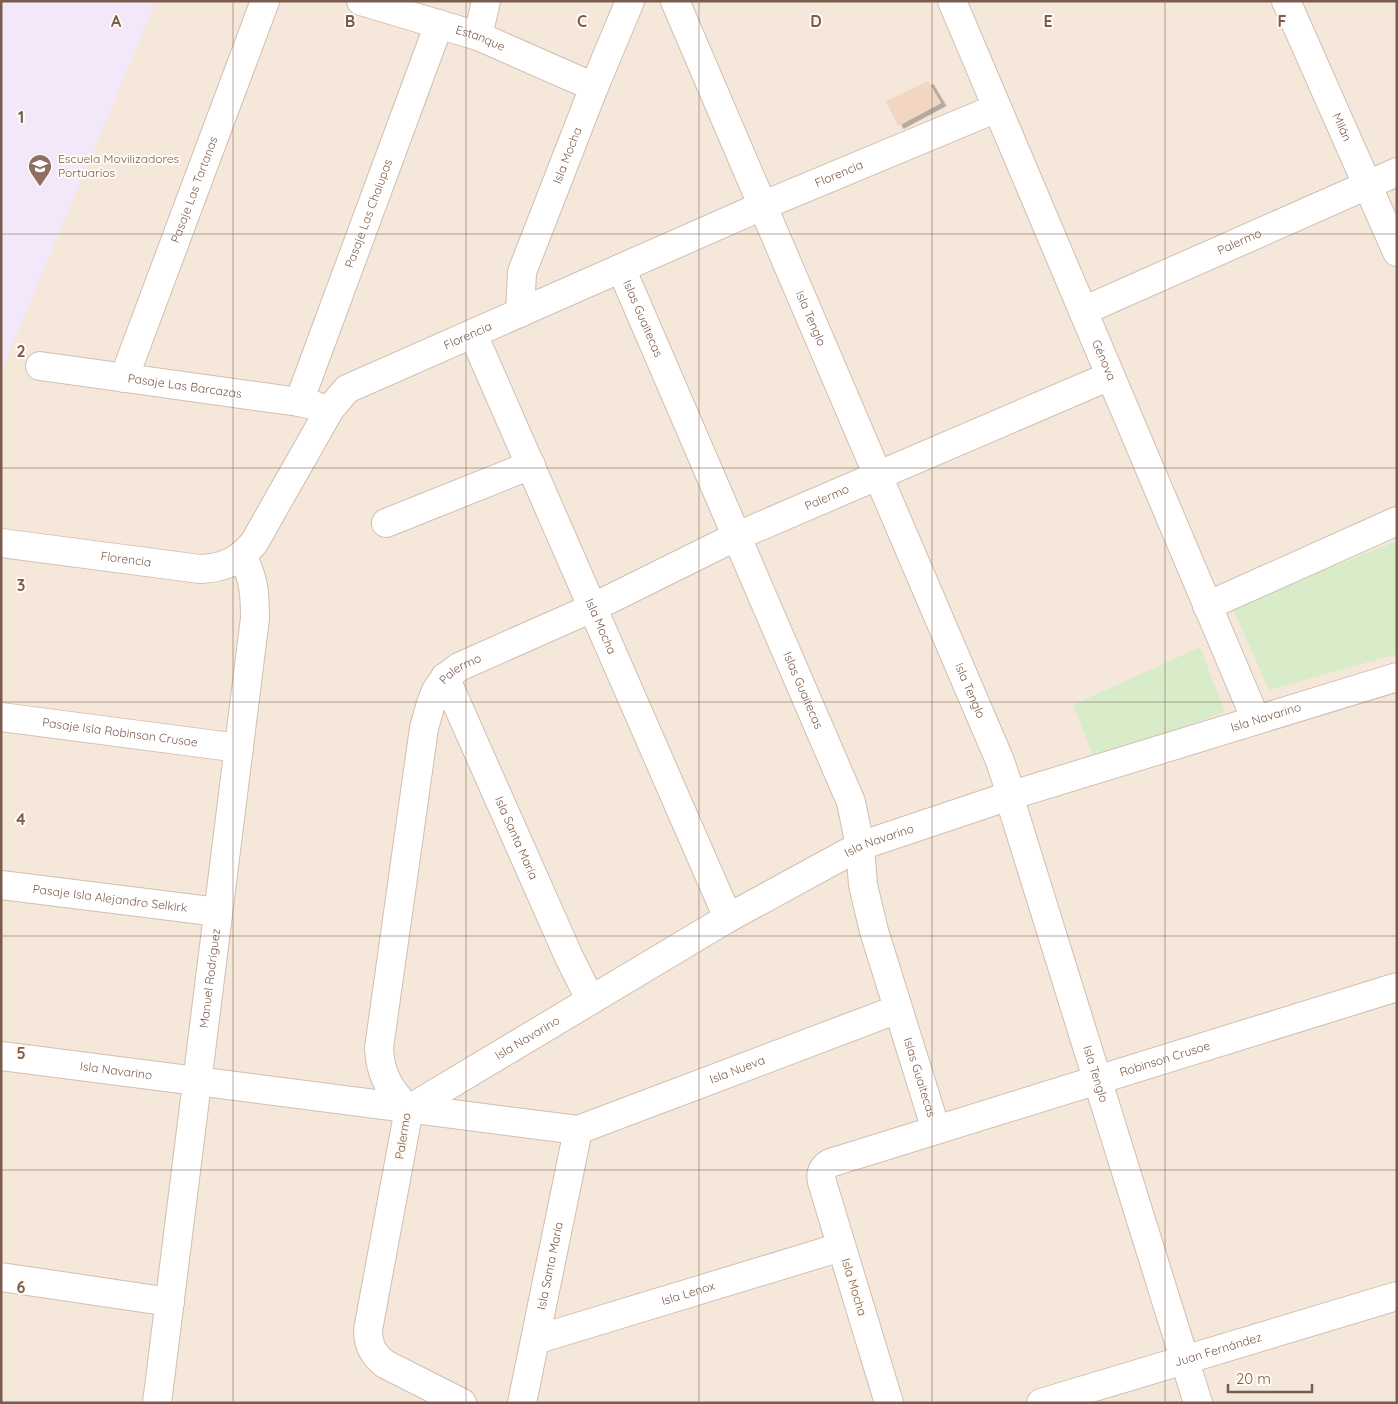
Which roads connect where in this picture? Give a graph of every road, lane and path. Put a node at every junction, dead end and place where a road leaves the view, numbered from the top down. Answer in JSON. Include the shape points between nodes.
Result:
{"nodes":[{"id":1,"x":265,"y":1,"type":"edge"},
{"id":2,"x":361,"y":1,"type":"edge"},
{"id":3,"x":486,"y":1,"type":"edge"},
{"id":4,"x":630,"y":1,"type":"edge"},
{"id":5,"x":675,"y":1,"type":"edge"},
{"id":6,"x":952,"y":1,"type":"edge"},
{"id":7,"x":1286,"y":1,"type":"edge"},
{"id":8,"x":439,"y":24,"type":"junction"},
{"id":9,"x":478,"y":36,"type":"junction"},
{"id":10,"x":594,"y":87,"type":"junction"},
{"id":11,"x":997,"y":108,"type":"junction"},
{"id":12,"x":1397,"y":172,"type":"edge"},
{"id":13,"x":1367,"y":185,"type":"junction"},
{"id":14,"x":762,"y":206,"type":"junction"},
{"id":15,"x":1397,"y":252,"type":"edge"},
{"id":16,"x":621,"y":268,"type":"junction"},
{"id":17,"x":1083,"y":311,"type":"junction"},
{"id":18,"x":520,"y":313,"type":"junction"},
{"id":19,"x":472,"y":334,"type":"junction"},
{"id":20,"x":40,"y":366,"type":"dead end"},
{"id":21,"x":1110,"y":376,"type":"junction"},
{"id":22,"x":124,"y":378,"type":"junction"},
{"id":23,"x":299,"y":402,"type":"junction"},
{"id":24,"x":330,"y":409,"type":"junction"},
{"id":25,"x":531,"y":465,"type":"junction"},
{"id":26,"x":879,"y":475,"type":"junction"},
{"id":27,"x":1397,"y":521,"type":"edge"},
{"id":28,"x":386,"y":523,"type":"dead end"},
{"id":29,"x":735,"y":537,"type":"junction"},
{"id":30,"x":1,"y":543,"type":"edge"},
{"id":31,"x":242,"y":556,"type":"junction"},
{"id":32,"x":1207,"y":606,"type":"junction"},
{"id":33,"x":592,"y":608,"type":"junction"},
{"id":34,"x":445,"y":677,"type":"junction"},
{"id":35,"x":1397,"y":677,"type":"edge"},
{"id":36,"x":1,"y":717,"type":"edge"},
{"id":37,"x":1256,"y":720,"type":"junction"},
{"id":38,"x":238,"y":748,"type":"junction"},
{"id":39,"x":1008,"y":796,"type":"junction"},
{"id":40,"x":860,"y":846,"type":"junction"},
{"id":41,"x":1,"y":886,"type":"edge"},
{"id":42,"x":218,"y":912,"type":"junction"},
{"id":43,"x":728,"y":918,"type":"junction"},
{"id":44,"x":1397,"y":987,"type":"edge"},
{"id":45,"x":590,"y":999,"type":"junction"},
{"id":46,"x":898,"y":1009,"type":"junction"},
{"id":47,"x":1,"y":1056,"type":"edge"},
{"id":48,"x":1097,"y":1080,"type":"junction"},
{"id":49,"x":197,"y":1081,"type":"junction"},
{"id":50,"x":409,"y":1109,"type":"junction"},
{"id":51,"x":578,"y":1130,"type":"junction"},
{"id":52,"x":936,"y":1130,"type":"junction"},
{"id":53,"x":821,"y":1171,"type":"joint"},
{"id":54,"x":842,"y":1247,"type":"junction"},
{"id":55,"x":1,"y":1278,"type":"edge"},
{"id":56,"x":1397,"y":1296,"type":"edge"},
{"id":57,"x":170,"y":1302,"type":"junction"},
{"id":58,"x":535,"y":1340,"type":"junction"},
{"id":59,"x":1184,"y":1359,"type":"junction"},
{"id":60,"x":157,"y":1403,"type":"edge"},
{"id":61,"x":462,"y":1403,"type":"edge"},
{"id":62,"x":522,"y":1403,"type":"edge"},
{"id":63,"x":889,"y":1403,"type":"edge"},
{"id":64,"x":1041,"y":1403,"type":"edge"},
{"id":65,"x":1198,"y":1403,"type":"edge"}],
"edges":[{"from":1,"to":22,"type":"street","name":"Pasaje Las Tartanas"},
{"from":2,"to":8,"type":"street","name":"Estanque"},
{"from":3,"to":9,"type":"street"},
{"from":4,"to":10,"type":"street","name":"Isla Mocha"},
{"from":5,"to":14,"type":"street","name":"Isla Tenglo"},
{"from":6,"to":11,"type":"street","name":"Génova"},
{"from":7,"to":13,"type":"street","name":"Milán"},
{"from":8,"to":9,"type":"street","name":"Estanque"},
{"from":8,"to":23,"type":"street","name":"Pasaje Las Chalupas"},
{"from":9,"to":10,"type":"street","name":"Estanque"},
{"from":10,"to":18,"type":"street","name":"Isla Mocha","via":[[522,272]]},
{"from":11,"to":14,"type":"street","name":"Florencia"},
{"from":11,"to":17,"type":"street","name":"Génova"},
{"from":12,"to":13,"type":"street","name":"Palermo"},
{"from":13,"to":15,"type":"street","name":"Milán"},
{"from":13,"to":17,"type":"street","name":"Palermo"},
{"from":14,"to":16,"type":"street","name":"Florencia"},
{"from":14,"to":26,"type":"street","name":"Isla Tenglo"},
{"from":16,"to":18,"type":"street","name":"Florencia"},
{"from":16,"to":29,"type":"street","name":"Islas Guaitecas"},
{"from":17,"to":21,"type":"street","name":"Génova"},
{"from":18,"to":19,"type":"street","name":"Florencia"},
{"from":19,"to":24,"type":"street","name":"Florencia","via":[[348,389]]},
{"from":19,"to":25,"type":"street","name":"Isla Mocha"},
{"from":20,"to":22,"type":"street","name":"Pasaje Las Barcazas"},
{"from":21,"to":26,"type":"street","name":"Palermo"},
{"from":21,"to":32,"type":"street","name":"Génova"},
{"from":22,"to":23,"type":"street","name":"Pasaje Las Barcazas"},
{"from":23,"to":24,"type":"street","name":"Pasaje Las Barcazas"},
{"from":24,"to":31,"type":"street","name":"Florencia","via":[[254,543]]},
{"from":25,"to":28,"type":"street"},
{"from":25,"to":33,"type":"street","name":"Isla Mocha"},
{"from":26,"to":29,"type":"street","name":"Palermo"},
{"from":26,"to":39,"type":"street","name":"Isla Tenglo","via":[[1000,761]]},
{"from":27,"to":32,"type":"street"},
{"from":29,"to":33,"type":"street","name":"Palermo"},
{"from":29,"to":40,"type":"street","name":"Islas Guaitecas","via":[[851,802]]},
{"from":30,"to":31,"type":"street","name":"Florencia","via":[[200,569],[214,569]]},
{"from":31,"to":38,"type":"street","name":"Manuel Rodríguez","via":[[253,583],[255,599]]},
{"from":32,"to":37,"type":"street","name":"Génova"},
{"from":33,"to":34,"type":"street","name":"Palermo","via":[[459,667]]},
{"from":33,"to":43,"type":"street","name":"Isla Mocha"},
{"from":34,"to":45,"type":"street","name":"Isla Santa María"},
{"from":34,"to":50,"type":"street","name":"Palermo","via":[[435,690],[424,728],[379,1048],[379,1061],[389,1088]]},
{"from":35,"to":37,"type":"street","name":"Isla Navarino"},
{"from":36,"to":38,"type":"street","name":"Pasaje Isla Robinson Crusoe"},
{"from":37,"to":39,"type":"street","name":"Isla Navarino"},
{"from":38,"to":42,"type":"street","name":"Manuel Rodríguez"},
{"from":39,"to":40,"type":"street","name":"Isla Navarino"},
{"from":39,"to":48,"type":"street","name":"Isla Tenglo"},
{"from":40,"to":43,"type":"street","name":"Isla Navarino"},
{"from":40,"to":46,"type":"street","name":"Islas Guaitecas","via":[[874,932]]},
{"from":41,"to":42,"type":"street","name":"Pasaje Isla Alejandro Selkirk"},
{"from":42,"to":49,"type":"street","name":"Manuel Rodríguez"},
{"from":43,"to":45,"type":"street","name":"Isla Navarino"},
{"from":44,"to":48,"type":"street","name":"Robinson Crusoe"},
{"from":45,"to":50,"type":"street","name":"Isla Navarino"},
{"from":46,"to":51,"type":"street","name":"Isla Nueva"},
{"from":46,"to":52,"type":"street","name":"Islas Guaitecas"},
{"from":47,"to":49,"type":"street","name":"Isla Navarino"},
{"from":48,"to":52,"type":"street","name":"Robinson Crusoe"},
{"from":48,"to":59,"type":"street","name":"Isla Tenglo"},
{"from":49,"to":50,"type":"street","name":"Isla Navarino"},
{"from":49,"to":57,"type":"street","name":"Manuel Rodríguez"},
{"from":50,"to":51,"type":"street","name":"Isla Navarino"},
{"from":50,"to":61,"type":"street","name":"Palermo","via":[[368,1341],[385,1364]]},
{"from":51,"to":58,"type":"street","name":"Isla Santa María"},
{"from":52,"to":53,"type":"street","name":"Robinson Crusoe","via":[[830,1163]]},
{"from":53,"to":54,"type":"street","name":"Isla Mocha"},
{"from":54,"to":58,"type":"street","name":"Isla Lenox"},
{"from":54,"to":63,"type":"street","name":"Isla Mocha"},
{"from":55,"to":57,"type":"street"},
{"from":56,"to":59,"type":"street","name":"Juan Fernández"},
{"from":57,"to":60,"type":"street","name":"Manuel Rodríguez"},
{"from":58,"to":62,"type":"street","name":"Isla Santa María"},
{"from":59,"to":64,"type":"street","name":"Juan Fernández"},
{"from":59,"to":65,"type":"street","name":"Isla Tenglo"}]}
